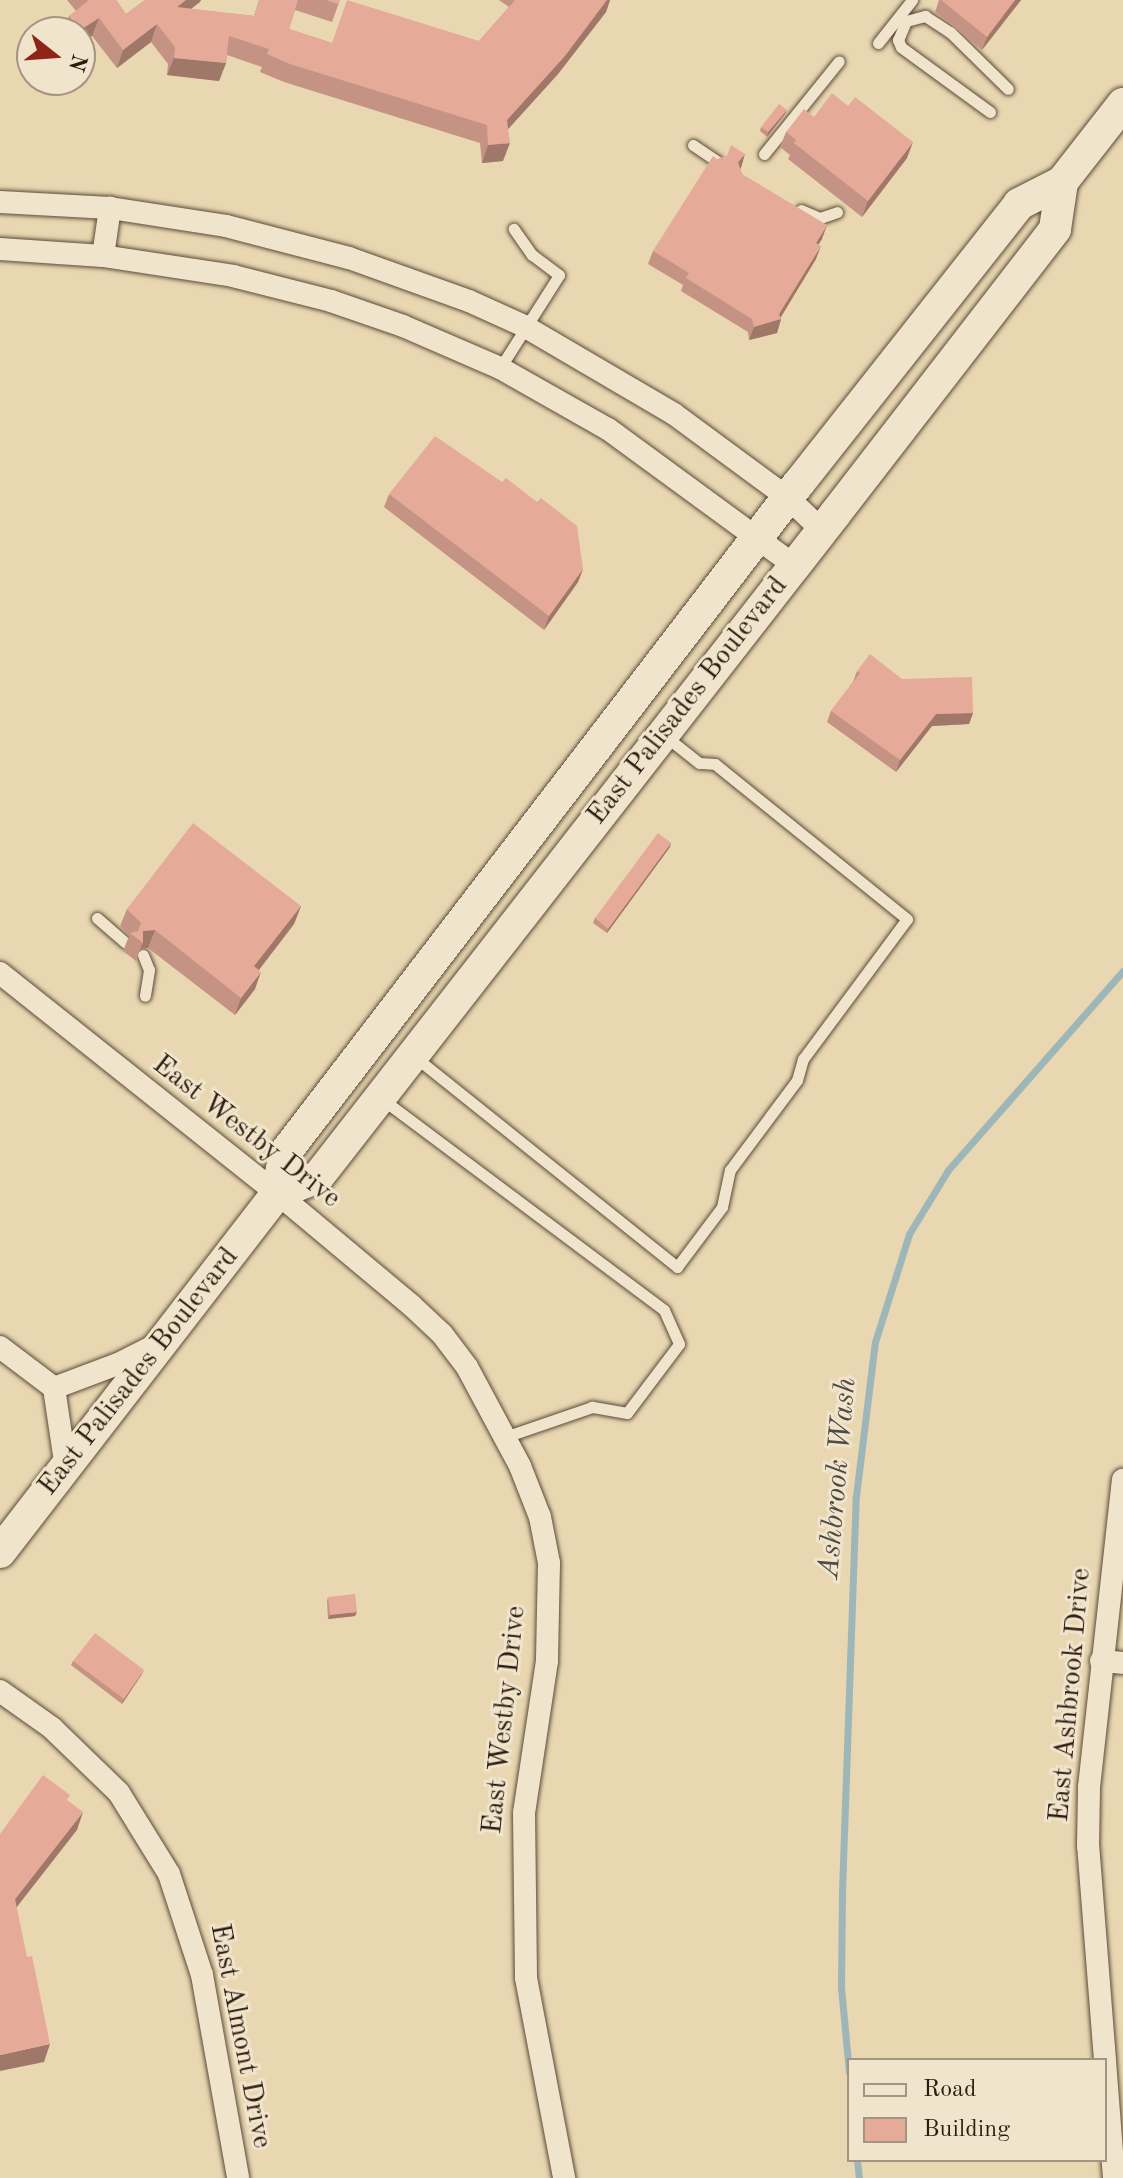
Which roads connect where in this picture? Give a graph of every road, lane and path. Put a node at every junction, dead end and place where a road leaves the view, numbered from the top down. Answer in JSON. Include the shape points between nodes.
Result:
{"nodes":[{"id":1,"x":912,"y":0,"type":"edge"},
{"id":2,"x":878,"y":43,"type":"dead end"},
{"id":3,"x":839,"y":61,"type":"dead end"},
{"id":4,"x":1008,"y":89,"type":"dead end"},
{"id":5,"x":1123,"y":104,"type":"edge"},
{"id":6,"x":990,"y":112,"type":"dead end"},
{"id":7,"x":693,"y":145,"type":"dead end"},
{"id":8,"x":764,"y":154,"type":"dead end"},
{"id":9,"x":718,"y":162,"type":"edge"},
{"id":10,"x":1062,"y":182,"type":"junction"},
{"id":11,"x":0,"y":202,"type":"edge"},
{"id":12,"x":789,"y":204,"type":"edge"},
{"id":13,"x":110,"y":208,"type":"junction"},
{"id":14,"x":837,"y":212,"type":"dead end"},
{"id":15,"x":514,"y":229,"type":"dead end"},
{"id":16,"x":0,"y":249,"type":"edge"},
{"id":17,"x":103,"y":256,"type":"junction"},
{"id":18,"x":524,"y":326,"type":"junction"},
{"id":19,"x":500,"y":368,"type":"junction"},
{"id":20,"x":788,"y":498,"type":"junction"},
{"id":21,"x":822,"y":530,"type":"junction"},
{"id":22,"x":760,"y":539,"type":"junction"},
{"id":23,"x":794,"y":565,"type":"junction"},
{"id":24,"x":661,"y":733,"type":"junction"},
{"id":25,"x":97,"y":918,"type":"dead end"},
{"id":26,"x":126,"y":943,"type":"dead end"},
{"id":27,"x":143,"y":955,"type":"edge"},
{"id":28,"x":0,"y":973,"type":"edge"},
{"id":29,"x":145,"y":996,"type":"dead end"},
{"id":30,"x":412,"y":1055,"type":"junction"},
{"id":31,"x":380,"y":1097,"type":"junction"},
{"id":32,"x":277,"y":1193,"type":"junction"},
{"id":33,"x":163,"y":1341,"type":"junction"},
{"id":34,"x":0,"y":1347,"type":"edge"},
{"id":35,"x":54,"y":1388,"type":"junction"},
{"id":36,"x":505,"y":1437,"type":"junction"},
{"id":37,"x":66,"y":1468,"type":"junction"},
{"id":38,"x":1123,"y":1480,"type":"edge"},
{"id":39,"x":0,"y":1552,"type":"edge"},
{"id":40,"x":1112,"y":1662,"type":"edge"},
{"id":41,"x":0,"y":1691,"type":"edge"},
{"id":42,"x":1105,"y":2058,"type":"edge"},
{"id":43,"x":1107,"y":2086,"type":"edge"},
{"id":44,"x":238,"y":2178,"type":"edge"},
{"id":45,"x":564,"y":2178,"type":"edge"},
{"id":46,"x":1114,"y":2178,"type":"edge"}],
"edges":[{"from":1,"to":2,"type":"lane"},
{"from":3,"to":8,"type":"lane"},
{"from":4,"to":6,"type":"lane","via":[[925,16],[906,21],[898,40],[901,47]]},
{"from":5,"to":10,"type":"street","name":"East Palisades Boulevard"},
{"from":7,"to":9,"type":"lane"},
{"from":10,"to":20,"type":"street","name":"East Palisades Boulevard","via":[[1019,204]]},
{"from":10,"to":21,"type":"street","name":"East Palisades Boulevard","via":[[1055,229]]},
{"from":11,"to":13,"type":"street"},
{"from":12,"to":14,"type":"lane","via":[[812,217]]},
{"from":13,"to":17,"type":"street"},
{"from":13,"to":18,"type":"street","via":[[185,218],[306,245],[414,280]]},
{"from":15,"to":18,"type":"lane","via":[[532,255],[559,275]]},
{"from":16,"to":17,"type":"street"},
{"from":17,"to":19,"type":"street","via":[[233,276],[331,301]]},
{"from":18,"to":19,"type":"lane"},
{"from":18,"to":20,"type":"street","via":[[674,414]]},
{"from":19,"to":22,"type":"street","via":[[608,429]]},
{"from":20,"to":21,"type":"street"},
{"from":20,"to":22,"type":"street","name":"East Palisades Boulevard"},
{"from":21,"to":23,"type":"street","name":"East Palisades Boulevard"},
{"from":22,"to":23,"type":"street"},
{"from":22,"to":32,"type":"street","name":"East Palisades Boulevard","via":[[285,1153]]},
{"from":23,"to":24,"type":"street","name":"East Palisades Boulevard"},
{"from":24,"to":30,"type":"street","name":"East Palisades Boulevard"},
{"from":24,"to":30,"type":"lane","via":[[699,763],[715,764],[907,919],[803,1059],[797,1080],[730,1170],[722,1207],[677,1267]]},
{"from":25,"to":26,"type":"lane"},
{"from":27,"to":29,"type":"lane","via":[[149,970]]},
{"from":28,"to":32,"type":"street","name":"East Westby Drive"},
{"from":30,"to":31,"type":"street","name":"East Palisades Boulevard"},
{"from":31,"to":32,"type":"street","name":"East Palisades Boulevard","via":[[318,1177]]},
{"from":31,"to":36,"type":"lane","via":[[664,1310],[679,1344],[627,1413],[592,1407]]},
{"from":32,"to":33,"type":"street","name":"East Palisades Boulevard"},
{"from":32,"to":36,"type":"street","name":"East Westby Drive","via":[[442,1334],[467,1367]]},
{"from":33,"to":35,"type":"street"},
{"from":33,"to":37,"type":"street","name":"East Palisades Boulevard"},
{"from":34,"to":35,"type":"street"},
{"from":35,"to":37,"type":"street"},
{"from":36,"to":45,"type":"street","name":"East Westby Drive","via":[[540,1517],[549,1563],[547,1661],[527,1781],[522,1857],[526,1978]]},
{"from":37,"to":39,"type":"street","name":"East Palisades Boulevard"},
{"from":38,"to":40,"type":"street","name":"East Ashbrook Drive"},
{"from":40,"to":42,"type":"street","name":"East Ashbrook Drive","via":[[1089,1787],[1088,1846]]},
{"from":41,"to":44,"type":"street","name":"East Almont Drive","via":[[52,1728],[119,1793],[169,1874],[202,1975]]},
{"from":43,"to":46,"type":"street","name":"East Ashbrook Drive"}]}
